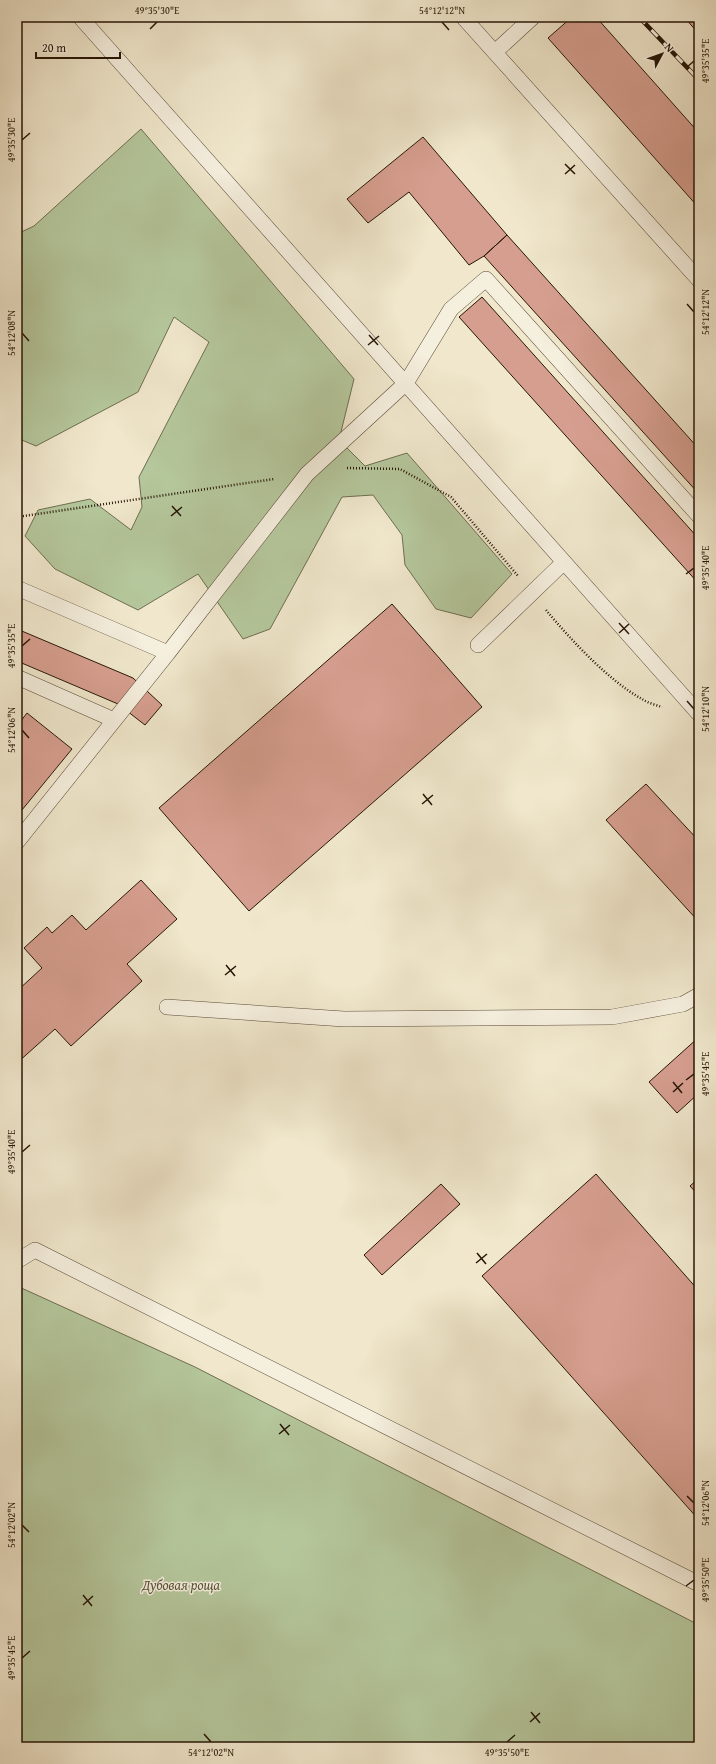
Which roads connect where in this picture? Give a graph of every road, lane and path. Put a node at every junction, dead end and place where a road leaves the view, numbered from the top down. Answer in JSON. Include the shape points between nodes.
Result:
{"nodes":[{"id":1,"x":80,"y":17,"type":"edge"},
{"id":2,"x":463,"y":17,"type":"edge"},
{"id":3,"x":533,"y":17,"type":"edge"},
{"id":4,"x":495,"y":52,"type":"junction"},
{"id":5,"x":699,"y":280,"type":"edge"},
{"id":6,"x":406,"y":383,"type":"junction"},
{"id":7,"x":343,"y":469,"type":"dead end"},
{"id":8,"x":307,"y":474,"type":"junction"},
{"id":9,"x":699,"y":516,"type":"edge"},
{"id":10,"x":17,"y":517,"type":"edge"},
{"id":11,"x":564,"y":562,"type":"junction"},
{"id":12,"x":17,"y":588,"type":"edge"},
{"id":13,"x":532,"y":593,"type":"junction"},
{"id":14,"x":478,"y":645,"type":"dead end"},
{"id":15,"x":168,"y":653,"type":"junction"},
{"id":16,"x":17,"y":677,"type":"edge"},
{"id":17,"x":664,"y":707,"type":"dead end"},
{"id":18,"x":699,"y":714,"type":"edge"},
{"id":19,"x":114,"y":720,"type":"junction"},
{"id":20,"x":17,"y":842,"type":"edge"},
{"id":21,"x":699,"y":995,"type":"edge"},
{"id":22,"x":167,"y":1007,"type":"dead end"},
{"id":23,"x":17,"y":1261,"type":"edge"},
{"id":24,"x":699,"y":1584,"type":"edge"}],
"edges":[{"from":1,"to":6,"type":"lane"},
{"from":2,"to":4,"type":"lane"},
{"from":3,"to":4,"type":"lane"},
{"from":4,"to":5,"type":"lane"},
{"from":6,"to":8,"type":"lane"},
{"from":6,"to":9,"type":"lane","via":[[451,309],[486,279]]},
{"from":6,"to":11,"type":"lane"},
{"from":7,"to":13,"type":"path","via":[[400,469],[451,497]]},
{"from":8,"to":10,"type":"path"},
{"from":8,"to":15,"type":"lane"},
{"from":11,"to":13,"type":"lane"},
{"from":11,"to":18,"type":"lane"},
{"from":12,"to":15,"type":"lane"},
{"from":13,"to":14,"type":"lane"},
{"from":13,"to":17,"type":"path","via":[[560,627],[618,684],[643,700]]},
{"from":15,"to":19,"type":"lane"},
{"from":16,"to":19,"type":"lane"},
{"from":19,"to":20,"type":"lane"},
{"from":21,"to":22,"type":"lane","via":[[683,1004],[612,1017],[344,1019]]},
{"from":23,"to":24,"type":"lane","via":[[35,1250]]}]}
